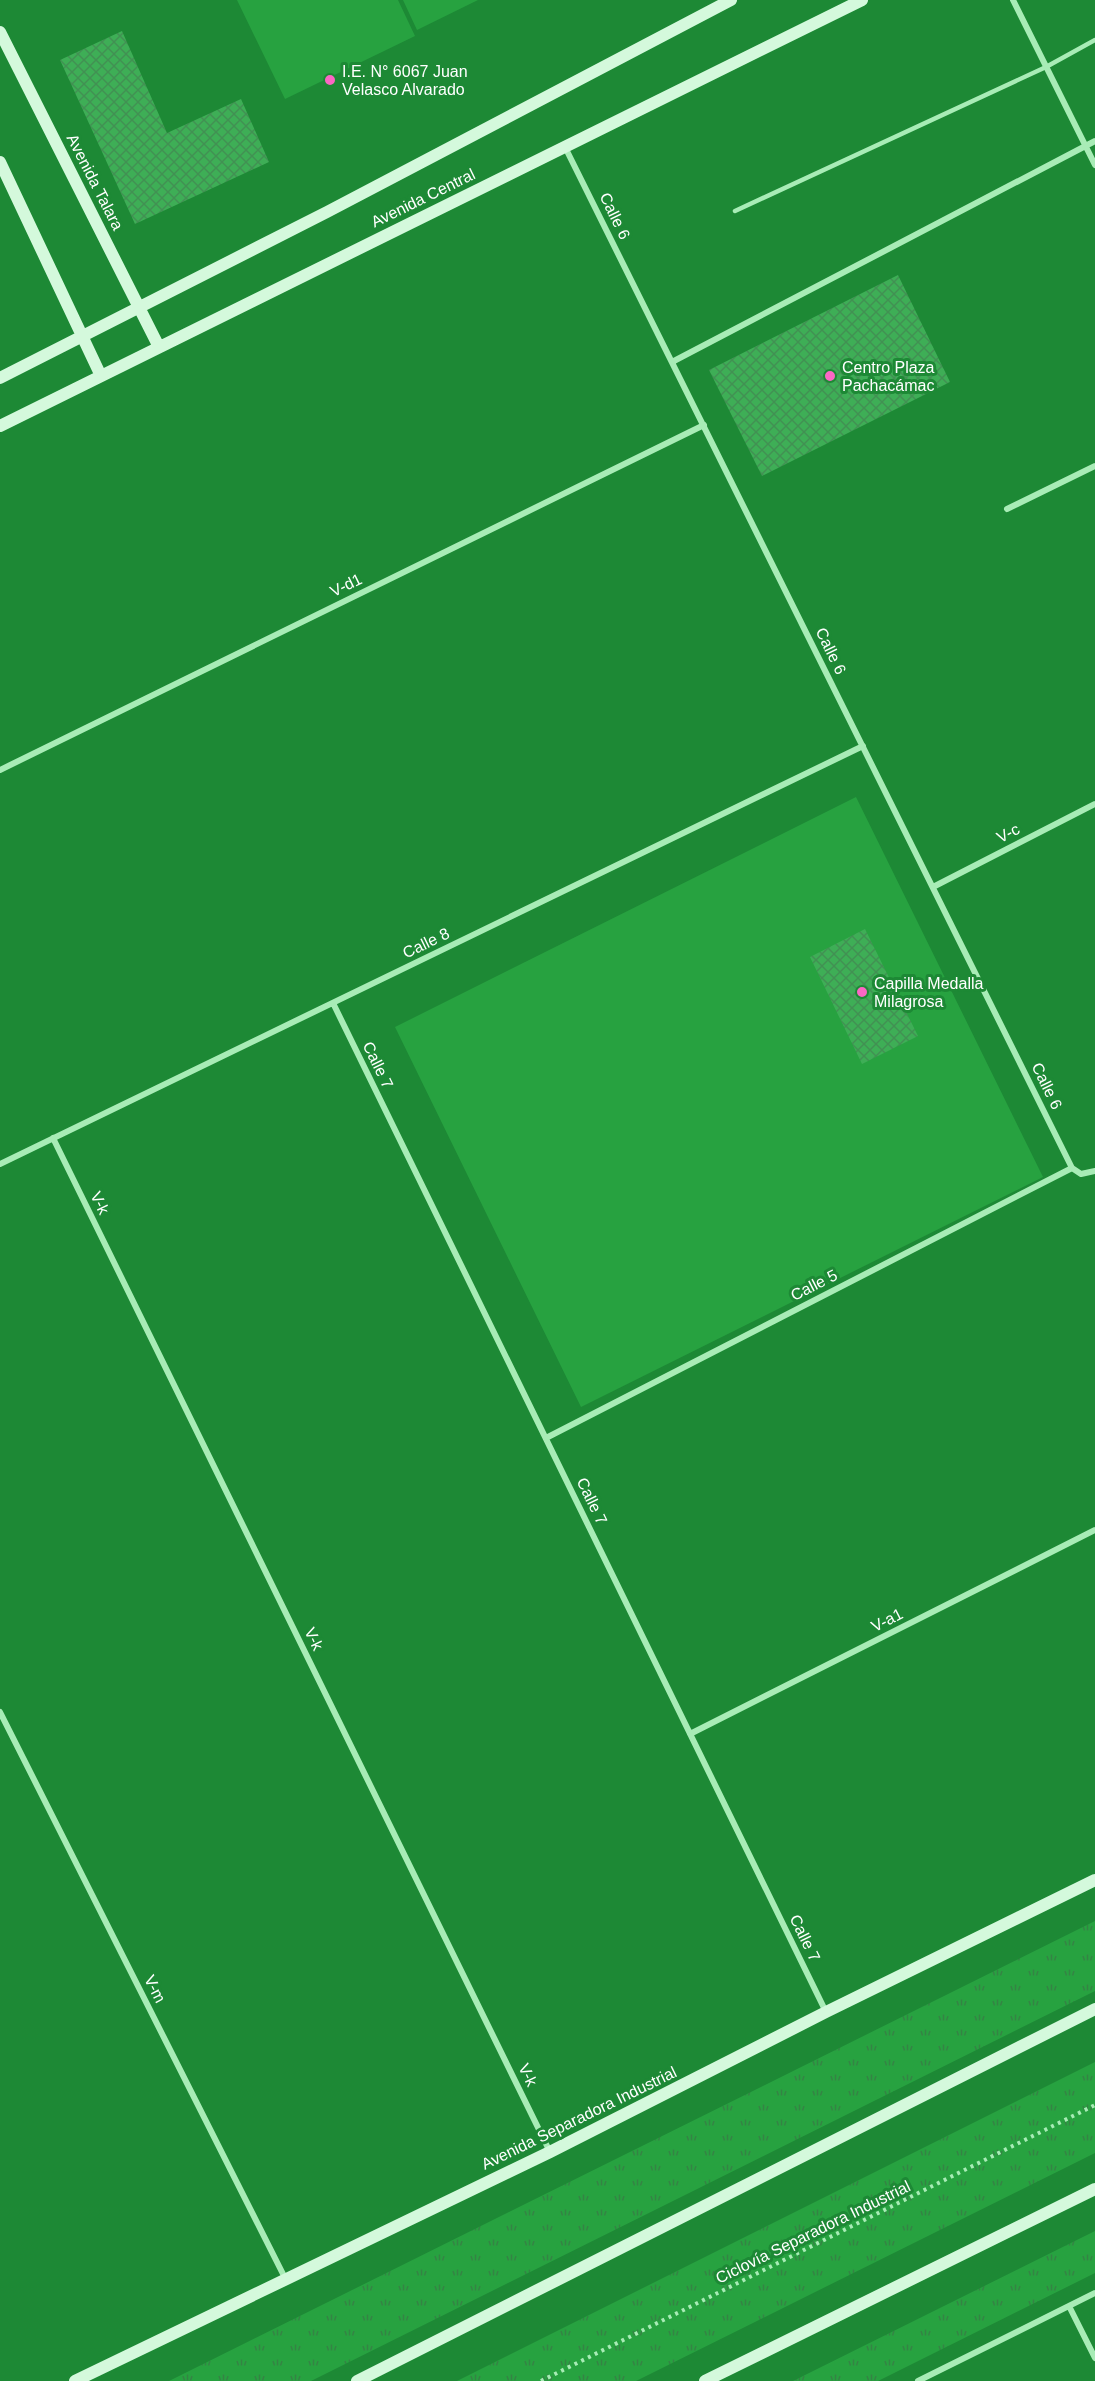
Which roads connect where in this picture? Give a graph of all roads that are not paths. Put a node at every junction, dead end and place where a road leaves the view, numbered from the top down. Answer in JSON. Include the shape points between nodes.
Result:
{"nodes":[{"id":1,"x":731,"y":0,"type":"edge"},
{"id":2,"x":862,"y":0,"type":"edge"},
{"id":3,"x":1013,"y":0,"type":"edge"},
{"id":4,"x":0,"y":32,"type":"edge"},
{"id":5,"x":1095,"y":40,"type":"edge"},
{"id":6,"x":1046,"y":67,"type":"junction"},
{"id":7,"x":1095,"y":141,"type":"edge"},
{"id":8,"x":565,"y":146,"type":"junction"},
{"id":9,"x":1086,"y":146,"type":"junction"},
{"id":10,"x":0,"y":162,"type":"edge"},
{"id":11,"x":1095,"y":165,"type":"edge"},
{"id":12,"x":735,"y":211,"type":"dead end"},
{"id":13,"x":139,"y":306,"type":"junction"},
{"id":14,"x":83,"y":336,"type":"junction"},
{"id":15,"x":159,"y":347,"type":"junction"},
{"id":16,"x":672,"y":362,"type":"junction"},
{"id":17,"x":101,"y":376,"type":"junction"},
{"id":18,"x":0,"y":378,"type":"edge"},
{"id":19,"x":704,"y":425,"type":"junction"},
{"id":20,"x":0,"y":426,"type":"edge"},
{"id":21,"x":1095,"y":466,"type":"edge"},
{"id":22,"x":1007,"y":508,"type":"dead end"},
{"id":23,"x":863,"y":746,"type":"junction"},
{"id":24,"x":0,"y":770,"type":"edge"},
{"id":25,"x":1095,"y":804,"type":"edge"},
{"id":26,"x":933,"y":887,"type":"junction"},
{"id":27,"x":333,"y":1003,"type":"junction"},
{"id":28,"x":53,"y":1138,"type":"junction"},
{"id":29,"x":0,"y":1164,"type":"edge"},
{"id":30,"x":1072,"y":1168,"type":"junction"},
{"id":31,"x":1095,"y":1171,"type":"edge"},
{"id":32,"x":546,"y":1438,"type":"junction"},
{"id":33,"x":1095,"y":1530,"type":"edge"},
{"id":34,"x":0,"y":1712,"type":"edge"},
{"id":35,"x":690,"y":1734,"type":"junction"},
{"id":36,"x":1095,"y":1880,"type":"edge"},
{"id":37,"x":1095,"y":2009,"type":"edge"},
{"id":38,"x":826,"y":2012,"type":"junction"},
{"id":39,"x":550,"y":2152,"type":"junction"},
{"id":40,"x":1095,"y":2189,"type":"edge"},
{"id":41,"x":285,"y":2278,"type":"junction"},
{"id":42,"x":1095,"y":2293,"type":"edge"},
{"id":43,"x":1069,"y":2306,"type":"junction"},
{"id":44,"x":1095,"y":2358,"type":"edge"},
{"id":45,"x":75,"y":2381,"type":"edge"},
{"id":46,"x":357,"y":2381,"type":"edge"},
{"id":47,"x":705,"y":2381,"type":"edge"},
{"id":48,"x":918,"y":2381,"type":"edge"}],
"edges":[{"from":1,"to":13,"type":"street","name":"Avenida Central"},
{"from":2,"to":8,"type":"street","name":"Avenida Central"},
{"from":3,"to":6,"type":"street"},
{"from":4,"to":13,"type":"street","name":"Avenida Talara"},
{"from":5,"to":6,"type":"lane"},
{"from":6,"to":9,"type":"street"},
{"from":6,"to":12,"type":"lane"},
{"from":7,"to":9,"type":"street"},
{"from":8,"to":15,"type":"street","name":"Avenida Central"},
{"from":8,"to":16,"type":"street","name":"Calle 6"},
{"from":9,"to":11,"type":"street"},
{"from":9,"to":16,"type":"street"},
{"from":10,"to":14,"type":"street"},
{"from":13,"to":14,"type":"street","name":"Avenida Central"},
{"from":13,"to":15,"type":"street","name":"Avenida Talara"},
{"from":14,"to":17,"type":"street"},
{"from":14,"to":18,"type":"street","name":"Avenida Central"},
{"from":15,"to":17,"type":"street","name":"Avenida Central"},
{"from":16,"to":19,"type":"street","name":"Calle 6"},
{"from":17,"to":20,"type":"street","name":"Avenida Central"},
{"from":19,"to":23,"type":"street","name":"Calle 6"},
{"from":19,"to":24,"type":"street","name":"V-d1"},
{"from":21,"to":22,"type":"street"},
{"from":23,"to":26,"type":"street","name":"Calle 6"},
{"from":23,"to":27,"type":"street","name":"Calle 8"},
{"from":25,"to":26,"type":"street","name":"V-c"},
{"from":26,"to":30,"type":"street","name":"Calle 6"},
{"from":27,"to":28,"type":"street","name":"Calle 8"},
{"from":27,"to":32,"type":"street","name":"Calle 7"},
{"from":28,"to":29,"type":"street","name":"Calle 8"},
{"from":28,"to":39,"type":"street","name":"V-k"},
{"from":30,"to":31,"type":"street","via":[[1081,1173]]},
{"from":30,"to":32,"type":"street","name":"Calle 5"},
{"from":32,"to":35,"type":"street","name":"Calle 7"},
{"from":33,"to":35,"type":"street","name":"V-a1"},
{"from":34,"to":41,"type":"street","name":"V-m"},
{"from":35,"to":38,"type":"street","name":"Calle 7"},
{"from":36,"to":38,"type":"street","name":"Avenida Separadora Industrial"},
{"from":37,"to":46,"type":"street"},
{"from":38,"to":39,"type":"street","name":"Avenida Separadora Industrial"},
{"from":39,"to":41,"type":"street","name":"Avenida Separadora Industrial"},
{"from":40,"to":47,"type":"street"},
{"from":41,"to":45,"type":"street","name":"Avenida Separadora Industrial"},
{"from":42,"to":43,"type":"street"},
{"from":43,"to":44,"type":"street"},
{"from":43,"to":48,"type":"street"}]}
